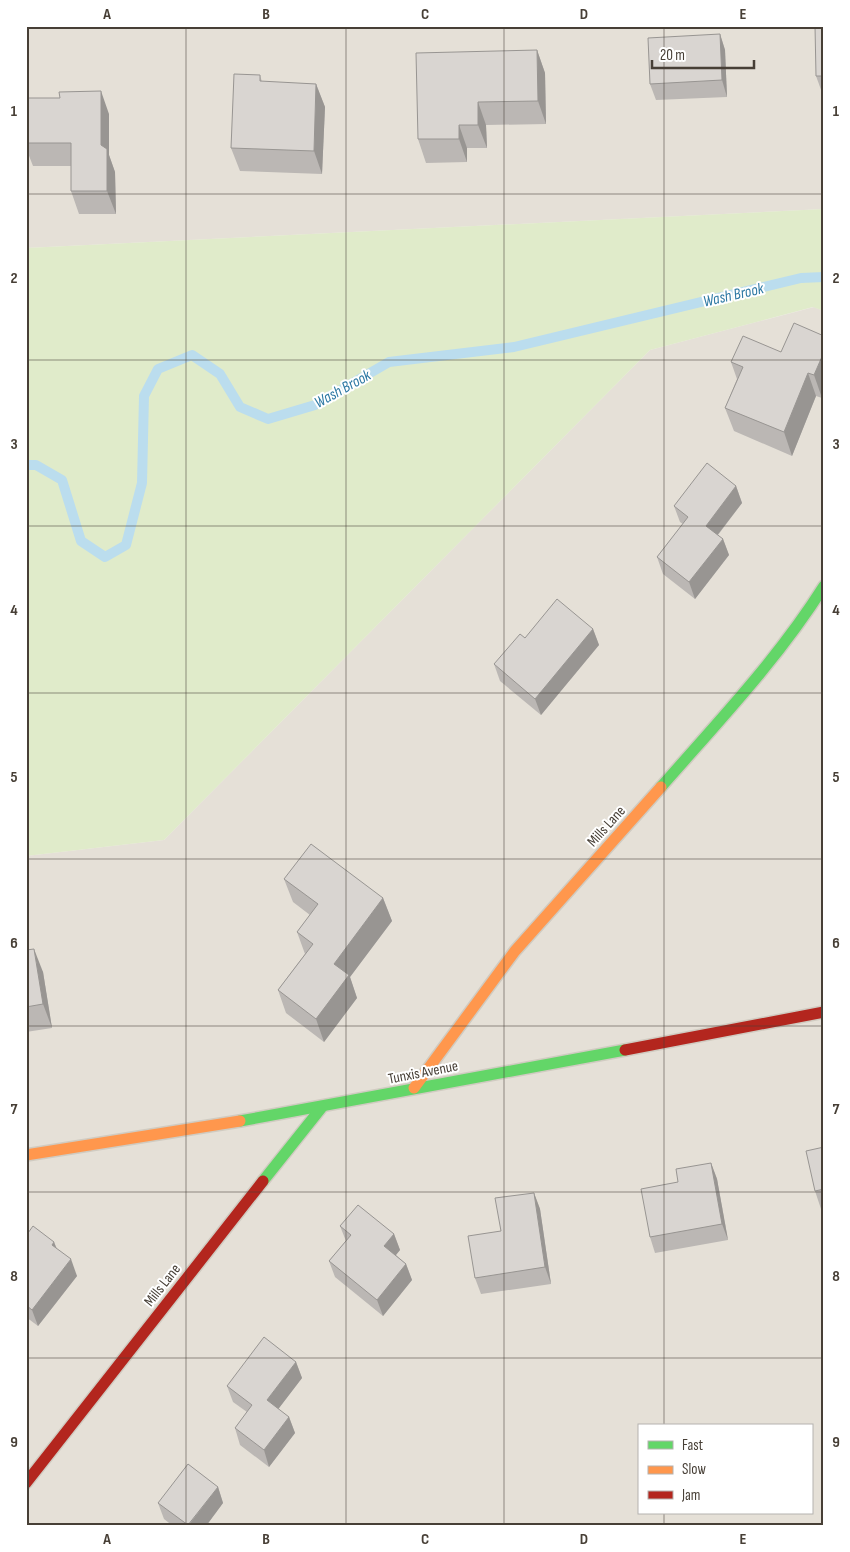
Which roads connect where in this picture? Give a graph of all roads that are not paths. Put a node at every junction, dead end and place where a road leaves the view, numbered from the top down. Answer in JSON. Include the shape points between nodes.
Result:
{"nodes":[{"id":1,"x":824,"y":586,"type":"edge"},
{"id":2,"x":824,"y":1012,"type":"edge"},
{"id":3,"x":414,"y":1088,"type":"junction"},
{"id":4,"x":322,"y":1107,"type":"junction"},
{"id":5,"x":26,"y":1155,"type":"edge"},
{"id":6,"x":26,"y":1483,"type":"edge"}],
"edges":[{"from":1,"to":3,"type":"street","name":"Mills Lane","via":[[802,621],[744,693],[515,951]]},
{"from":2,"to":3,"type":"street","name":"Tunxis Avenue"},
{"from":3,"to":4,"type":"street","name":"Tunxis Avenue"},
{"from":4,"to":5,"type":"street","name":"Tunxis Avenue"},
{"from":4,"to":6,"type":"street","name":"Mills Lane"}]}
